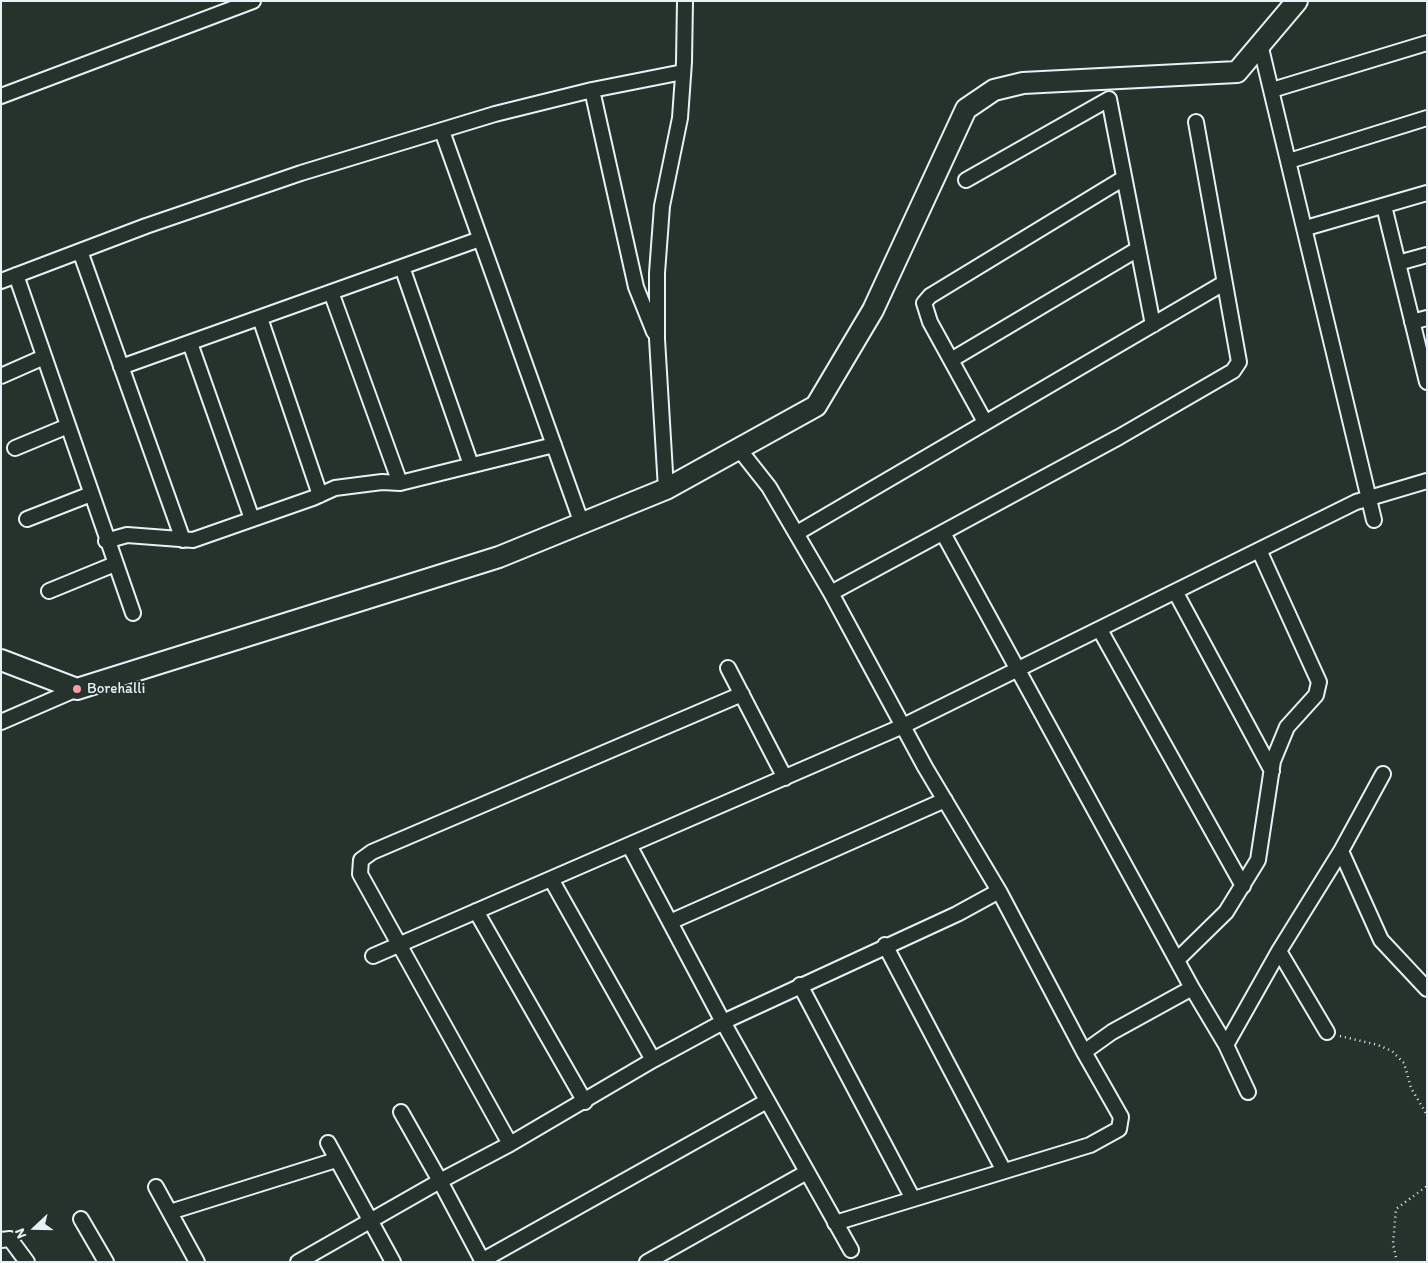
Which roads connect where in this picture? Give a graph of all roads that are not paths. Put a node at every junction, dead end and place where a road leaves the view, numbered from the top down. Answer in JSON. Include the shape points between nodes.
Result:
{"nodes":[{"id":1,"x":253,"y":1,"type":"edge"},
{"id":2,"x":685,"y":1,"type":"edge"},
{"id":3,"x":1297,"y":1,"type":"edge"},
{"id":4,"x":1427,"y":43,"type":"edge"},
{"id":5,"x":1260,"y":44,"type":"junction"},
{"id":6,"x":684,"y":72,"type":"junction"},
{"id":7,"x":592,"y":90,"type":"junction"},
{"id":8,"x":1272,"y":90,"type":"junction"},
{"id":9,"x":1,"y":96,"type":"edge"},
{"id":10,"x":1427,"y":118,"type":"edge"},
{"id":11,"x":1196,"y":122,"type":"dead end"},
{"id":12,"x":442,"y":131,"type":"junction"},
{"id":13,"x":1289,"y":161,"type":"junction"},
{"id":14,"x":1124,"y":178,"type":"junction"},
{"id":15,"x":966,"y":180,"type":"dead end"},
{"id":16,"x":1427,"y":193,"type":"edge"},
{"id":17,"x":1384,"y":206,"type":"junction"},
{"id":18,"x":1306,"y":228,"type":"junction"},
{"id":19,"x":480,"y":239,"type":"junction"},
{"id":20,"x":1138,"y":249,"type":"junction"},
{"id":21,"x":80,"y":251,"type":"junction"},
{"id":22,"x":1427,"y":255,"type":"edge"},
{"id":23,"x":1398,"y":263,"type":"junction"},
{"id":24,"x":402,"y":267,"type":"junction"},
{"id":25,"x":16,"y":275,"type":"junction"},
{"id":26,"x":1,"y":281,"type":"edge"},
{"id":27,"x":1224,"y":283,"type":"junction"},
{"id":28,"x":331,"y":292,"type":"junction"},
{"id":29,"x":260,"y":318,"type":"junction"},
{"id":30,"x":1427,"y":318,"type":"edge"},
{"id":31,"x":1412,"y":322,"type":"junction"},
{"id":32,"x":1153,"y":325,"type":"junction"},
{"id":33,"x":657,"y":339,"type":"junction"},
{"id":34,"x":190,"y":343,"type":"junction"},
{"id":35,"x":44,"y":357,"type":"junction"},
{"id":36,"x":951,"y":360,"type":"junction"},
{"id":37,"x":121,"y":367,"type":"junction"},
{"id":38,"x":2,"y":376,"type":"edge"},
{"id":39,"x":1427,"y":382,"type":"edge"},
{"id":40,"x":985,"y":422,"type":"junction"},
{"id":41,"x":68,"y":426,"type":"junction"},
{"id":42,"x":554,"y":445,"type":"junction"},
{"id":43,"x":15,"y":448,"type":"dead end"},
{"id":44,"x":739,"y":449,"type":"junction"},
{"id":45,"x":471,"y":465,"type":"junction"},
{"id":46,"x":1427,"y":481,"type":"edge"},
{"id":47,"x":400,"y":483,"type":"junction"},
{"id":48,"x":666,"y":490,"type":"junction"},
{"id":49,"x":91,"y":494,"type":"junction"},
{"id":50,"x":320,"y":495,"type":"junction"},
{"id":51,"x":1369,"y":499,"type":"junction"},
{"id":52,"x":27,"y":519,"type":"dead end"},
{"id":53,"x":252,"y":519,"type":"junction"},
{"id":54,"x":1374,"y":520,"type":"dead end"},
{"id":55,"x":582,"y":524,"type":"junction"},
{"id":56,"x":796,"y":533,"type":"junction"},
{"id":57,"x":942,"y":533,"type":"junction"},
{"id":58,"x":182,"y":540,"type":"junction"},
{"id":59,"x":106,"y":541,"type":"junction"},
{"id":60,"x":1259,"y":550,"type":"junction"},
{"id":61,"x":115,"y":564,"type":"junction"},
{"id":62,"x":49,"y":591,"type":"dead end"},
{"id":63,"x":831,"y":593,"type":"junction"},
{"id":64,"x":1176,"y":593,"type":"junction"},
{"id":65,"x":133,"y":613,"type":"dead end"},
{"id":66,"x":1100,"y":630,"type":"junction"},
{"id":67,"x":1,"y":660,"type":"edge"},
{"id":68,"x":728,"y":668,"type":"dead end"},
{"id":69,"x":1018,"y":670,"type":"junction"},
{"id":70,"x":77,"y":689,"type":"junction"},
{"id":71,"x":742,"y":694,"type":"junction"},
{"id":72,"x":1,"y":722,"type":"edge"},
{"id":73,"x":903,"y":726,"type":"junction"},
{"id":74,"x":1272,"y":771,"type":"junction"},
{"id":75,"x":1383,"y":774,"type":"dead end"},
{"id":76,"x":785,"y":778,"type":"junction"},
{"id":77,"x":945,"y":800,"type":"junction"},
{"id":78,"x":629,"y":845,"type":"junction"},
{"id":79,"x":1341,"y":851,"type":"junction"},
{"id":80,"x":551,"y":879,"type":"junction"},
{"id":81,"x":1243,"y":886,"type":"junction"},
{"id":82,"x":999,"y":891,"type":"junction"},
{"id":83,"x":476,"y":911,"type":"junction"},
{"id":84,"x":670,"y":922,"type":"junction"},
{"id":85,"x":399,"y":944,"type":"junction"},
{"id":86,"x":885,"y":945,"type":"junction"},
{"id":87,"x":1280,"y":950,"type":"junction"},
{"id":88,"x":373,"y":956,"type":"dead end"},
{"id":89,"x":1177,"y":960,"type":"junction"},
{"id":90,"x":800,"y":985,"type":"junction"},
{"id":91,"x":1192,"y":988,"type":"junction"},
{"id":92,"x":1427,"y":990,"type":"edge"},
{"id":93,"x":723,"y":1022,"type":"junction"},
{"id":94,"x":1327,"y":1032,"type":"road end"},
{"id":95,"x":1226,"y":1045,"type":"junction"},
{"id":96,"x":1084,"y":1052,"type":"junction"},
{"id":97,"x":653,"y":1060,"type":"junction"},
{"id":98,"x":1248,"y":1092,"type":"dead end"},
{"id":99,"x":767,"y":1100,"type":"junction"},
{"id":100,"x":585,"y":1102,"type":"junction"},
{"id":101,"x":401,"y":1112,"type":"dead end"},
{"id":102,"x":328,"y":1143,"type":"dead end"},
{"id":103,"x":510,"y":1144,"type":"junction"},
{"id":104,"x":336,"y":1160,"type":"junction"},
{"id":105,"x":807,"y":1172,"type":"junction"},
{"id":106,"x":1004,"y":1172,"type":"junction"},
{"id":107,"x":440,"y":1181,"type":"junction"},
{"id":108,"x":156,"y":1187,"type":"dead end"},
{"id":109,"x":913,"y":1199,"type":"junction"},
{"id":110,"x":170,"y":1212,"type":"junction"},
{"id":111,"x":81,"y":1219,"type":"dead end"},
{"id":112,"x":370,"y":1221,"type":"junction"},
{"id":113,"x":835,"y":1223,"type":"junction"},
{"id":114,"x":1,"y":1240,"type":"edge"},
{"id":115,"x":850,"y":1250,"type":"dead end"},
{"id":116,"x":483,"y":1261,"type":"edge"},
{"id":117,"x":27,"y":1262,"type":"edge"},
{"id":118,"x":106,"y":1262,"type":"edge"},
{"id":119,"x":198,"y":1262,"type":"edge"},
{"id":120,"x":298,"y":1262,"type":"edge"},
{"id":121,"x":393,"y":1262,"type":"edge"},
{"id":122,"x":647,"y":1262,"type":"edge"}],
"edges":[{"from":1,"to":9,"type":"street"},
{"from":2,"to":6,"type":"street"},
{"from":3,"to":5,"type":"main road"},
{"from":4,"to":8,"type":"street"},
{"from":5,"to":8,"type":"street"},
{"from":5,"to":44,"type":"main road","via":[[1237,72],[1023,83],[994,90],[966,109],[873,310],[816,406]]},
{"from":6,"to":7,"type":"street"},
{"from":6,"to":33,"type":"street","via":[[680,118],[662,206],[657,272]]},
{"from":7,"to":12,"type":"street"},
{"from":7,"to":33,"type":"street","via":[[636,287]]},
{"from":8,"to":13,"type":"street"},
{"from":10,"to":13,"type":"street"},
{"from":11,"to":27,"type":"street"},
{"from":12,"to":19,"type":"street"},
{"from":12,"to":21,"type":"street","via":[[301,173]]},
{"from":13,"to":18,"type":"street"},
{"from":14,"to":15,"type":"street","via":[[1109,99]]},
{"from":14,"to":20,"type":"street"},
{"from":14,"to":36,"type":"street","via":[[930,296],[924,303],[926,312]]},
{"from":16,"to":17,"type":"street"},
{"from":17,"to":18,"type":"street"},
{"from":17,"to":23,"type":"street"},
{"from":18,"to":51,"type":"street"},
{"from":19,"to":24,"type":"street"},
{"from":19,"to":42,"type":"street"},
{"from":20,"to":32,"type":"street"},
{"from":20,"to":36,"type":"street"},
{"from":21,"to":25,"type":"street"},
{"from":21,"to":37,"type":"street"},
{"from":22,"to":23,"type":"street"},
{"from":23,"to":31,"type":"street"},
{"from":24,"to":28,"type":"street"},
{"from":24,"to":45,"type":"street"},
{"from":25,"to":26,"type":"street"},
{"from":25,"to":35,"type":"street"},
{"from":27,"to":32,"type":"street"},
{"from":27,"to":57,"type":"street","via":[[1239,362],[1233,371]]},
{"from":28,"to":29,"type":"street"},
{"from":28,"to":47,"type":"street"},
{"from":29,"to":34,"type":"street"},
{"from":29,"to":50,"type":"street"},
{"from":30,"to":31,"type":"street"},
{"from":31,"to":39,"type":"street"},
{"from":32,"to":40,"type":"street"},
{"from":33,"to":48,"type":"street"},
{"from":34,"to":37,"type":"street"},
{"from":34,"to":53,"type":"street"},
{"from":35,"to":38,"type":"street"},
{"from":35,"to":41,"type":"street"},
{"from":36,"to":40,"type":"street"},
{"from":37,"to":58,"type":"street"},
{"from":40,"to":56,"type":"street"},
{"from":41,"to":43,"type":"street"},
{"from":41,"to":49,"type":"street"},
{"from":42,"to":45,"type":"street"},
{"from":42,"to":55,"type":"street"},
{"from":44,"to":48,"type":"main road"},
{"from":44,"to":56,"type":"street","via":[[769,487]]},
{"from":45,"to":47,"type":"street"},
{"from":46,"to":51,"type":"street"},
{"from":47,"to":50,"type":"street","via":[[360,484],[334,488]]},
{"from":48,"to":55,"type":"main road"},
{"from":49,"to":52,"type":"street"},
{"from":49,"to":59,"type":"street"},
{"from":50,"to":53,"type":"street"},
{"from":51,"to":54,"type":"street"},
{"from":51,"to":60,"type":"street","via":[[1356,502]]},
{"from":53,"to":58,"type":"street","via":[[193,540]]},
{"from":55,"to":70,"type":"main road","via":[[499,557]]},
{"from":56,"to":63,"type":"street"},
{"from":57,"to":63,"type":"street"},
{"from":57,"to":69,"type":"street"},
{"from":58,"to":59,"type":"street","via":[[127,535]]},
{"from":59,"to":61,"type":"street"},
{"from":60,"to":64,"type":"street"},
{"from":60,"to":74,"type":"street","via":[[1319,682],[1316,695],[1287,727]]},
{"from":61,"to":62,"type":"street"},
{"from":61,"to":65,"type":"street"},
{"from":63,"to":73,"type":"street"},
{"from":64,"to":66,"type":"street"},
{"from":64,"to":74,"type":"street"},
{"from":66,"to":69,"type":"street"},
{"from":66,"to":81,"type":"street"},
{"from":67,"to":70,"type":"main road"},
{"from":68,"to":71,"type":"street"},
{"from":69,"to":73,"type":"street"},
{"from":69,"to":89,"type":"street"},
{"from":70,"to":72,"type":"street"},
{"from":71,"to":76,"type":"street"},
{"from":71,"to":85,"type":"street","via":[[372,852],[361,860],[360,874]]},
{"from":73,"to":76,"type":"street"},
{"from":73,"to":77,"type":"street"},
{"from":74,"to":81,"type":"street","via":[[1258,860]]},
{"from":75,"to":79,"type":"street"},
{"from":76,"to":78,"type":"street"},
{"from":77,"to":82,"type":"street"},
{"from":77,"to":84,"type":"street"},
{"from":78,"to":80,"type":"street"},
{"from":78,"to":84,"type":"street"},
{"from":79,"to":87,"type":"street"},
{"from":79,"to":92,"type":"street","via":[[1381,940]]},
{"from":80,"to":83,"type":"street"},
{"from":80,"to":97,"type":"street"},
{"from":81,"to":89,"type":"street","via":[[1226,912]]},
{"from":82,"to":86,"type":"street","via":[[957,914]]},
{"from":82,"to":96,"type":"street"},
{"from":83,"to":85,"type":"street"},
{"from":83,"to":100,"type":"street"},
{"from":84,"to":93,"type":"street"},
{"from":85,"to":88,"type":"street"},
{"from":85,"to":103,"type":"street"},
{"from":86,"to":90,"type":"street"},
{"from":86,"to":106,"type":"street"},
{"from":87,"to":94,"type":"street"},
{"from":87,"to":95,"type":"street"},
{"from":89,"to":91,"type":"street"},
{"from":90,"to":93,"type":"street"},
{"from":90,"to":109,"type":"street"},
{"from":91,"to":95,"type":"street"},
{"from":91,"to":96,"type":"street","via":[[1112,1032]]},
{"from":93,"to":97,"type":"street"},
{"from":93,"to":99,"type":"street"},
{"from":95,"to":98,"type":"street"},
{"from":96,"to":106,"type":"street","via":[[1121,1117],[1118,1129],[1090,1145]]},
{"from":97,"to":100,"type":"street"},
{"from":99,"to":105,"type":"street"},
{"from":99,"to":116,"type":"street"},
{"from":100,"to":103,"type":"street"},
{"from":101,"to":107,"type":"street"},
{"from":102,"to":104,"type":"street"},
{"from":103,"to":107,"type":"street"},
{"from":104,"to":110,"type":"street"},
{"from":104,"to":112,"type":"street"},
{"from":105,"to":113,"type":"street"},
{"from":105,"to":122,"type":"street"},
{"from":106,"to":109,"type":"street"},
{"from":107,"to":112,"type":"street"},
{"from":107,"to":116,"type":"street"},
{"from":108,"to":110,"type":"street"},
{"from":109,"to":113,"type":"street"},
{"from":110,"to":119,"type":"street"},
{"from":111,"to":118,"type":"street"},
{"from":112,"to":120,"type":"street"},
{"from":112,"to":121,"type":"street"},
{"from":113,"to":115,"type":"street"},
{"from":114,"to":117,"type":"street","via":[[10,1239]]}]}
